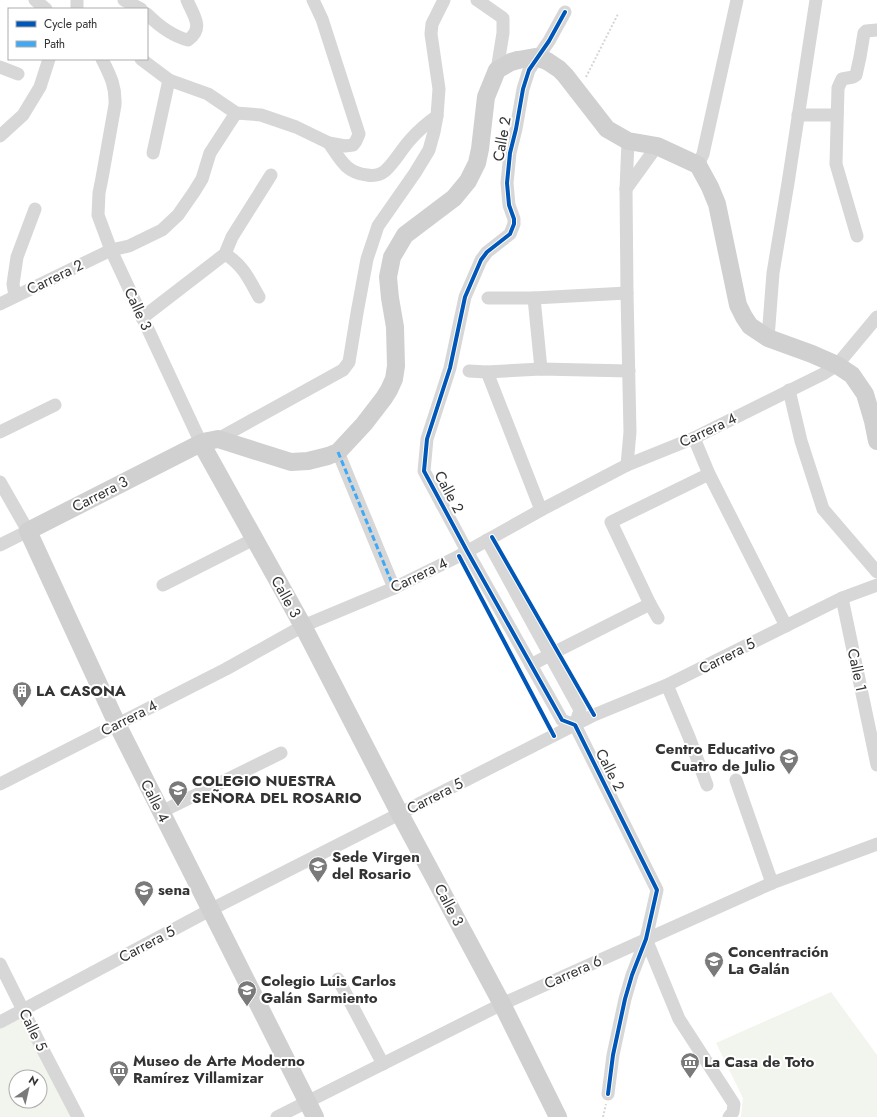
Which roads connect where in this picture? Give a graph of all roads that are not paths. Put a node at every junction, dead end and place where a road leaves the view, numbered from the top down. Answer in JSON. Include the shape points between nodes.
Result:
{"nodes":[{"id":1,"x":35,"y":0,"type":"edge"},
{"id":2,"x":124,"y":0,"type":"edge"},
{"id":3,"x":187,"y":0,"type":"edge"},
{"id":4,"x":313,"y":0,"type":"edge"},
{"id":5,"x":444,"y":0,"type":"edge"},
{"id":6,"x":477,"y":0,"type":"edge"},
{"id":7,"x":737,"y":0,"type":"edge"},
{"id":8,"x":816,"y":0,"type":"edge"},
{"id":9,"x":45,"y":8,"type":"edge"},
{"id":10,"x":139,"y":8,"type":"edge"},
{"id":11,"x":565,"y":12,"type":"dead end"},
{"id":12,"x":148,"y":15,"type":"edge"},
{"id":13,"x":877,"y":30,"type":"edge"},
{"id":14,"x":49,"y":60,"type":"edge"},
{"id":15,"x":102,"y":60,"type":"edge"},
{"id":16,"x":142,"y":60,"type":"edge"},
{"id":17,"x":1,"y":69,"type":"edge"},
{"id":18,"x":497,"y":70,"type":"junction"},
{"id":19,"x":18,"y":74,"type":"dead end"},
{"id":20,"x":169,"y":80,"type":"junction"},
{"id":21,"x":236,"y":113,"type":"junction"},
{"id":22,"x":798,"y":115,"type":"junction"},
{"id":23,"x":836,"y":115,"type":"junction"},
{"id":24,"x":437,"y":116,"type":"junction"},
{"id":25,"x":0,"y":136,"type":"edge"},
{"id":26,"x":628,"y":141,"type":"junction"},
{"id":27,"x":329,"y":143,"type":"junction"},
{"id":28,"x":657,"y":146,"type":"junction"},
{"id":29,"x":153,"y":153,"type":"dead end"},
{"id":30,"x":698,"y":165,"type":"junction"},
{"id":31,"x":271,"y":175,"type":"dead end"},
{"id":32,"x":626,"y":190,"type":"junction"},
{"id":33,"x":35,"y":210,"type":"dead end"},
{"id":34,"x":857,"y":236,"type":"dead end"},
{"id":35,"x":110,"y":250,"type":"junction"},
{"id":36,"x":225,"y":254,"type":"junction"},
{"id":37,"x":627,"y":293,"type":"junction"},
{"id":38,"x":15,"y":296,"type":"junction"},
{"id":39,"x":258,"y":297,"type":"dead end"},
{"id":40,"x":488,"y":298,"type":"dead end"},
{"id":41,"x":534,"y":298,"type":"junction"},
{"id":42,"x":0,"y":304,"type":"edge"},
{"id":43,"x":877,"y":317,"type":"edge"},
{"id":44,"x":142,"y":318,"type":"junction"},
{"id":45,"x":768,"y":338,"type":"junction"},
{"id":46,"x":837,"y":365,"type":"junction"},
{"id":47,"x":541,"y":369,"type":"junction"},
{"id":48,"x":469,"y":370,"type":"dead end"},
{"id":49,"x":629,"y":371,"type":"junction"},
{"id":50,"x":486,"y":372,"type":"junction"},
{"id":51,"x":789,"y":390,"type":"junction"},
{"id":52,"x":55,"y":405,"type":"dead end"},
{"id":53,"x":0,"y":432,"type":"edge"},
{"id":54,"x":694,"y":438,"type":"junction"},
{"id":55,"x":218,"y":439,"type":"junction"},
{"id":56,"x":877,"y":441,"type":"edge"},
{"id":57,"x":201,"y":443,"type":"junction"},
{"id":58,"x":338,"y":452,"type":"junction"},
{"id":59,"x":627,"y":465,"type":"junction"},
{"id":60,"x":709,"y":474,"type":"junction"},
{"id":61,"x":0,"y":482,"type":"edge"},
{"id":62,"x":541,"y":510,"type":"junction"},
{"id":63,"x":28,"y":531,"type":"junction"},
{"id":64,"x":254,"y":540,"type":"junction"},
{"id":65,"x":487,"y":540,"type":"junction"},
{"id":66,"x":0,"y":545,"type":"edge"},
{"id":67,"x":467,"y":551,"type":"junction"},
{"id":68,"x":877,"y":572,"type":"edge"},
{"id":69,"x":163,"y":585,"type":"dead end"},
{"id":70,"x":877,"y":585,"type":"edge"},
{"id":71,"x":394,"y":588,"type":"junction"},
{"id":72,"x":842,"y":598,"type":"junction"},
{"id":73,"x":650,"y":604,"type":"junction"},
{"id":74,"x":658,"y":618,"type":"dead end"},
{"id":75,"x":303,"y":626,"type":"junction"},
{"id":76,"x":786,"y":626,"type":"junction"},
{"id":77,"x":550,"y":654,"type":"junction"},
{"id":78,"x":531,"y":665,"type":"junction"},
{"id":79,"x":667,"y":685,"type":"junction"},
{"id":80,"x":117,"y":724,"type":"junction"},
{"id":81,"x":575,"y":726,"type":"junction"},
{"id":82,"x":281,"y":753,"type":"dead end"},
{"id":83,"x":877,"y":765,"type":"edge"},
{"id":84,"x":736,"y":780,"type":"dead end"},
{"id":85,"x":0,"y":784,"type":"edge"},
{"id":86,"x":707,"y":785,"type":"dead end"},
{"id":87,"x":161,"y":812,"type":"junction"},
{"id":88,"x":400,"y":814,"type":"junction"},
{"id":89,"x":877,"y":844,"type":"edge"},
{"id":90,"x":772,"y":884,"type":"junction"},
{"id":91,"x":210,"y":910,"type":"junction"},
{"id":92,"x":646,"y":939,"type":"junction"},
{"id":93,"x":0,"y":964,"type":"edge"},
{"id":94,"x":338,"y":979,"type":"dead end"},
{"id":95,"x":502,"y":1004,"type":"junction"},
{"id":96,"x":24,"y":1010,"type":"junction"},
{"id":97,"x":0,"y":1022,"type":"edge"},
{"id":98,"x":383,"y":1064,"type":"junction"},
{"id":99,"x":608,"y":1094,"type":"dead end"},
{"id":100,"x":311,"y":1109,"type":"edge"},
{"id":101,"x":78,"y":1117,"type":"edge"},
{"id":102,"x":276,"y":1117,"type":"edge"},
{"id":103,"x":558,"y":1117,"type":"edge"},
{"id":104,"x":729,"y":1117,"type":"edge"}],
"edges":[{"from":1,"to":9,"type":"street"},
{"from":2,"to":10,"type":"street"},
{"from":3,"to":12,"type":"street","via":[[198,26],[188,40],[171,34]]},
{"from":4,"to":27,"type":"street","via":[[322,19],[359,134],[350,146]]},
{"from":5,"to":24,"type":"street","via":[[432,24],[431,34],[439,89]]},
{"from":6,"to":18,"type":"street","via":[[503,18]]},
{"from":7,"to":30,"type":"street","via":[[703,154]]},
{"from":8,"to":22,"type":"street"},
{"from":11,"to":67,"type":"street","name":"Calle 2","via":[[549,41],[528,70],[510,153],[507,183],[514,224],[510,234],[481,260],[465,297],[450,368],[427,439],[424,471]]},
{"from":13,"to":23,"type":"street","via":[[864,33],[856,75],[840,80]]},
{"from":14,"to":25,"type":"street","via":[[40,87],[23,115]]},
{"from":15,"to":35,"type":"street","name":"Calle 3","via":[[116,93],[98,215]]},
{"from":16,"to":20,"type":"street"},
{"from":17,"to":19,"type":"street"},
{"from":18,"to":26,"type":"main road","bridge":true,"via":[[518,60],[535,57],[547,61],[565,75],[607,129]]},
{"from":18,"to":58,"type":"main road","via":[[486,97],[477,163],[468,180],[454,198],[405,235],[392,257],[388,277],[395,332],[394,379],[384,398]]},
{"from":20,"to":21,"type":"street","via":[[208,94]]},
{"from":20,"to":29,"type":"street"},
{"from":21,"to":27,"type":"street","via":[[280,120]]},
{"from":21,"to":35,"type":"street","name":"Carrera 2","via":[[210,154],[202,179],[178,215],[162,230],[129,246]]},
{"from":22,"to":23,"type":"street"},
{"from":22,"to":45,"type":"street","via":[[773,273]]},
{"from":23,"to":34,"type":"street","via":[[836,164]]},
{"from":24,"to":27,"type":"street","via":[[409,141],[389,167],[377,175],[352,171]]},
{"from":24,"to":55,"type":"street","via":[[429,150],[378,226],[367,259],[349,362],[343,370]]},
{"from":26,"to":28,"type":"main road"},
{"from":26,"to":32,"type":"street"},
{"from":28,"to":30,"type":"main road"},
{"from":28,"to":32,"type":"street"},
{"from":30,"to":45,"type":"main road","via":[[717,204],[738,305],[750,326]]},
{"from":31,"to":36,"type":"street","via":[[232,237]]},
{"from":32,"to":37,"type":"street"},
{"from":33,"to":38,"type":"street","via":[[17,257],[13,284]]},
{"from":35,"to":38,"type":"street","name":"Carrera 2"},
{"from":35,"to":44,"type":"street","name":"Calle 3"},
{"from":36,"to":39,"type":"street","via":[[238,264]]},
{"from":36,"to":44,"type":"street"},
{"from":37,"to":41,"type":"street"},
{"from":37,"to":49,"type":"street"},
{"from":38,"to":42,"type":"street","name":"Carrera 2"},
{"from":40,"to":41,"type":"street"},
{"from":41,"to":47,"type":"street"},
{"from":43,"to":46,"type":"street","name":"Carrera 4"},
{"from":44,"to":57,"type":"street","name":"Calle 3"},
{"from":45,"to":46,"type":"main road"},
{"from":46,"to":51,"type":"street","name":"Carrera 4"},
{"from":46,"to":56,"type":"main road","via":[[852,375],[865,394]]},
{"from":47,"to":49,"type":"street"},
{"from":47,"to":50,"type":"street"},
{"from":48,"to":50,"type":"street"},
{"from":49,"to":59,"type":"street","via":[[630,432]]},
{"from":50,"to":62,"type":"street"},
{"from":51,"to":54,"type":"street","name":"Carrera 4"},
{"from":51,"to":68,"type":"street","via":[[801,441],[823,509]]},
{"from":52,"to":53,"type":"street"},
{"from":54,"to":59,"type":"street","name":"Carrera 4"},
{"from":54,"to":60,"type":"street"},
{"from":55,"to":57,"type":"main road","name":"Carrera 3"},
{"from":55,"to":58,"type":"main road","via":[[291,462],[308,461]]},
{"from":57,"to":63,"type":"main road","name":"Carrera 3"},
{"from":57,"to":64,"type":"main road","name":"Calle 3"},
{"from":58,"to":71,"type":"street"},
{"from":59,"to":62,"type":"street","name":"Carrera 4"},
{"from":60,"to":73,"type":"street","via":[[611,522]]},
{"from":60,"to":76,"type":"street"},
{"from":61,"to":63,"type":"street","name":"Calle 4"},
{"from":62,"to":65,"type":"street","name":"Carrera 4"},
{"from":63,"to":66,"type":"street","name":"Carrera 3"},
{"from":63,"to":80,"type":"main road","name":"Calle 4"},
{"from":64,"to":69,"type":"street"},
{"from":64,"to":75,"type":"main road","name":"Calle 3"},
{"from":65,"to":67,"type":"street","name":"Carrera 4"},
{"from":65,"to":77,"type":"street"},
{"from":67,"to":71,"type":"street","name":"Carrera 4"},
{"from":67,"to":78,"type":"street","name":"Calle 2"},
{"from":70,"to":72,"type":"street","name":"Carrera 5"},
{"from":71,"to":75,"type":"street","name":"Carrera 4"},
{"from":72,"to":76,"type":"street","name":"Carrera 5"},
{"from":72,"to":83,"type":"street","name":"Calle 1"},
{"from":73,"to":74,"type":"street"},
{"from":73,"to":77,"type":"street"},
{"from":75,"to":80,"type":"street","name":"Carrera 4","via":[[226,669]]},
{"from":75,"to":88,"type":"main road","name":"Calle 3"},
{"from":76,"to":79,"type":"street","name":"Carrera 5"},
{"from":77,"to":78,"type":"street"},
{"from":77,"to":81,"type":"street","via":[[580,710]]},
{"from":78,"to":81,"type":"street","name":"Calle 2","via":[[562,720]]},
{"from":79,"to":81,"type":"street","name":"Carrera 5","via":[[594,715]]},
{"from":79,"to":86,"type":"street"},
{"from":80,"to":85,"type":"street","name":"Carrera 4"},
{"from":80,"to":87,"type":"main road","name":"Calle 4"},
{"from":81,"to":88,"type":"street","name":"Carrera 5"},
{"from":81,"to":92,"type":"street","name":"Calle 2","via":[[657,890]]},
{"from":82,"to":87,"type":"street"},
{"from":84,"to":90,"type":"street"},
{"from":87,"to":91,"type":"main road","name":"Calle 4"},
{"from":88,"to":91,"type":"street","name":"Carrera 5"},
{"from":88,"to":95,"type":"main road","name":"Calle 3"},
{"from":89,"to":90,"type":"street","name":"Carrera 6"},
{"from":90,"to":92,"type":"street","name":"Carrera 6"},
{"from":91,"to":96,"type":"street","name":"Carrera 5"},
{"from":91,"to":100,"type":"main road","name":"Calle 4"},
{"from":92,"to":95,"type":"street","name":"Carrera 6"},
{"from":92,"to":99,"type":"street","name":"Calle 2","via":[[625,999]]},
{"from":92,"to":104,"type":"street","via":[[679,1019],[734,1104]]},
{"from":93,"to":96,"type":"street","name":"Calle 5"},
{"from":94,"to":98,"type":"street"},
{"from":95,"to":98,"type":"street","name":"Carrera 6"},
{"from":95,"to":103,"type":"main road","name":"Calle 3"},
{"from":96,"to":97,"type":"street","name":"Carrera 5"},
{"from":96,"to":101,"type":"street","name":"Calle 5"},
{"from":98,"to":100,"type":"street","name":"Carrera 6"},
{"from":100,"to":102,"type":"street","name":"Carrera 6"}]}
